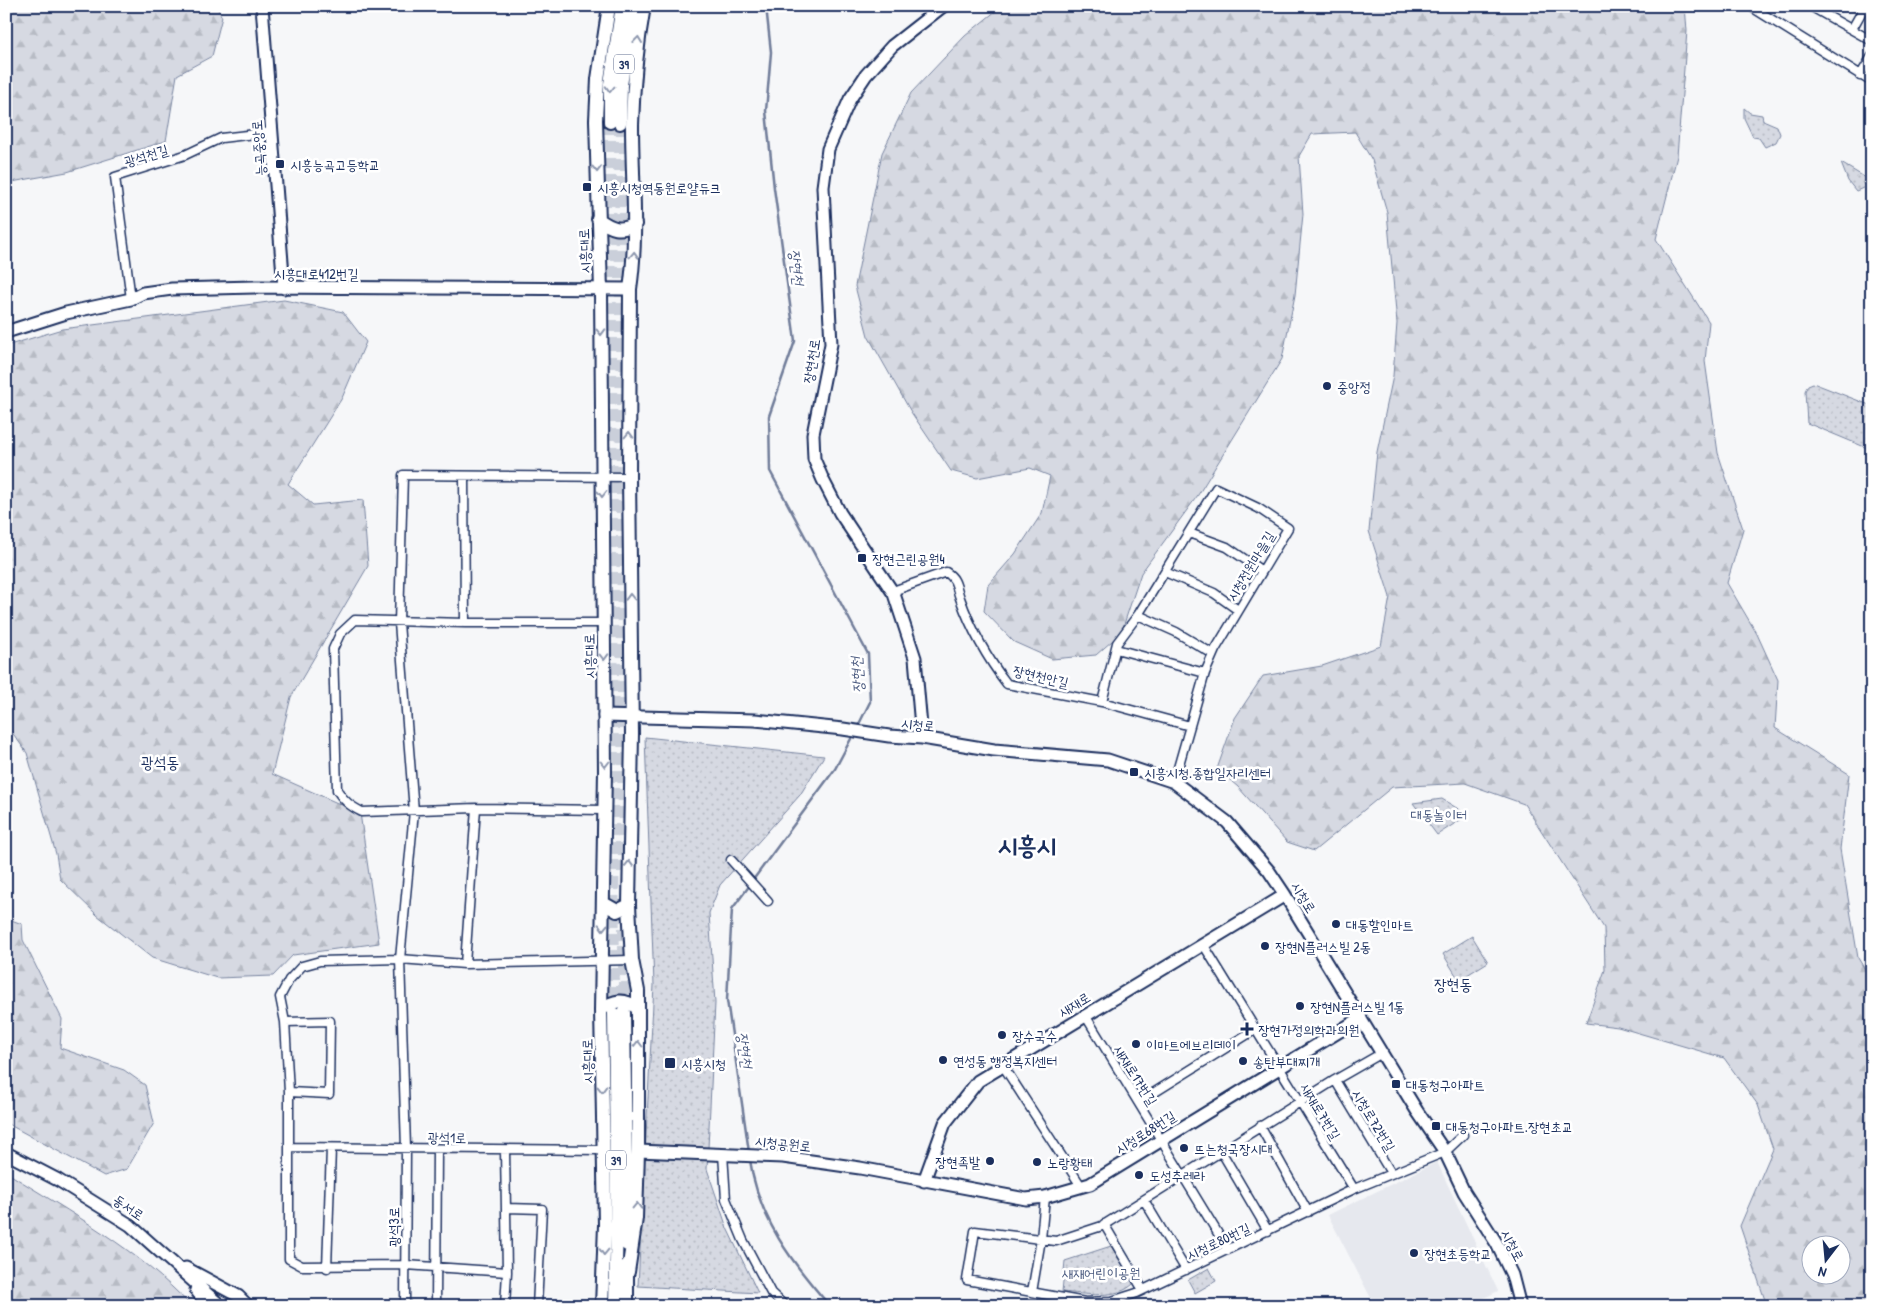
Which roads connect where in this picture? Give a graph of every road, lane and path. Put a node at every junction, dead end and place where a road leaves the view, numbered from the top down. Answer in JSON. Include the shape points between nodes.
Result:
{"nodes":[{"id":1,"x":262,"y":6,"type":"edge"},
{"id":2,"x":609,"y":6,"type":"edge"},
{"id":3,"x":622,"y":6,"type":"edge"},
{"id":4,"x":633,"y":6,"type":"edge"},
{"id":5,"x":644,"y":6,"type":"edge"},
{"id":6,"x":943,"y":6,"type":"edge"},
{"id":7,"x":1750,"y":6,"type":"edge"},
{"id":8,"x":1810,"y":6,"type":"edge"},
{"id":9,"x":1865,"y":6,"type":"edge"},
{"id":10,"x":1852,"y":29,"type":"junction"},
{"id":11,"x":1872,"y":41,"type":"edge"},
{"id":12,"x":1872,"y":56,"type":"edge"},
{"id":13,"x":1860,"y":76,"type":"junction"},
{"id":14,"x":1872,"y":82,"type":"edge"},
{"id":15,"x":272,"y":132,"type":"junction"},
{"id":16,"x":598,"y":219,"type":"junction"},
{"id":17,"x":634,"y":224,"type":"junction"},
{"id":18,"x":284,"y":288,"type":"junction"},
{"id":19,"x":630,"y":290,"type":"junction"},
{"id":20,"x":601,"y":291,"type":"junction"},
{"id":21,"x":131,"y":299,"type":"junction"},
{"id":22,"x":6,"y":332,"type":"edge"},
{"id":23,"x":602,"y":475,"type":"junction"},
{"id":24,"x":464,"y":476,"type":"junction"},
{"id":25,"x":629,"y":477,"type":"junction"},
{"id":26,"x":1189,"y":533,"type":"junction"},
{"id":27,"x":1262,"y":571,"type":"junction"},
{"id":28,"x":1165,"y":572,"type":"junction"},
{"id":29,"x":893,"y":591,"type":"junction"},
{"id":30,"x":1238,"y":610,"type":"junction"},
{"id":31,"x":1138,"y":615,"type":"junction"},
{"id":32,"x":399,"y":622,"type":"junction"},
{"id":33,"x":465,"y":623,"type":"junction"},
{"id":34,"x":603,"y":624,"type":"junction"},
{"id":35,"x":1116,"y":648,"type":"junction"},
{"id":36,"x":1213,"y":654,"type":"junction"},
{"id":37,"x":1205,"y":673,"type":"junction"},
{"id":38,"x":1102,"y":702,"type":"junction"},
{"id":39,"x":604,"y":716,"type":"junction"},
{"id":40,"x":632,"y":716,"type":"junction"},
{"id":41,"x":1190,"y":726,"type":"junction"},
{"id":42,"x":922,"y":738,"type":"junction"},
{"id":43,"x":1174,"y":782,"type":"junction"},
{"id":44,"x":476,"y":808,"type":"junction"},
{"id":45,"x":604,"y":810,"type":"junction"},
{"id":46,"x":414,"y":811,"type":"junction"},
{"id":47,"x":731,"y":860,"type":"dead end"},
{"id":48,"x":1285,"y":895,"type":"junction"},
{"id":49,"x":768,"y":901,"type":"dead end"},
{"id":50,"x":603,"y":903,"type":"junction"},
{"id":51,"x":629,"y":905,"type":"junction"},
{"id":52,"x":1203,"y":944,"type":"junction"},
{"id":53,"x":400,"y":958,"type":"junction"},
{"id":54,"x":602,"y":960,"type":"junction"},
{"id":55,"x":632,"y":960,"type":"junction"},
{"id":56,"x":464,"y":964,"type":"junction"},
{"id":57,"x":638,"y":1008,"type":"junction"},
{"id":58,"x":601,"y":1010,"type":"junction"},
{"id":59,"x":1085,"y":1015,"type":"junction"},
{"id":60,"x":1361,"y":1018,"type":"junction"},
{"id":61,"x":285,"y":1022,"type":"junction"},
{"id":62,"x":1256,"y":1028,"type":"junction"},
{"id":63,"x":1382,"y":1053,"type":"junction"},
{"id":64,"x":1002,"y":1064,"type":"junction"},
{"id":65,"x":1281,"y":1067,"type":"junction"},
{"id":66,"x":1335,"y":1080,"type":"junction"},
{"id":67,"x":289,"y":1092,"type":"junction"},
{"id":68,"x":1300,"y":1101,"type":"junction"},
{"id":69,"x":1139,"y":1102,"type":"junction"},
{"id":70,"x":1260,"y":1126,"type":"junction"},
{"id":71,"x":1463,"y":1135,"type":"dead end"},
{"id":72,"x":1162,"y":1140,"type":"junction"},
{"id":73,"x":290,"y":1147,"type":"junction"},
{"id":74,"x":331,"y":1148,"type":"junction"},
{"id":75,"x":406,"y":1148,"type":"junction"},
{"id":76,"x":437,"y":1149,"type":"junction"},
{"id":77,"x":505,"y":1150,"type":"junction"},
{"id":78,"x":603,"y":1150,"type":"junction"},
{"id":79,"x":1221,"y":1151,"type":"junction"},
{"id":80,"x":638,"y":1152,"type":"junction"},
{"id":81,"x":1445,"y":1152,"type":"junction"},
{"id":82,"x":6,"y":1153,"type":"edge"},
{"id":83,"x":728,"y":1154,"type":"junction"},
{"id":84,"x":1391,"y":1173,"type":"junction"},
{"id":85,"x":1184,"y":1174,"type":"junction"},
{"id":86,"x":924,"y":1182,"type":"junction"},
{"id":87,"x":1081,"y":1186,"type":"junction"},
{"id":88,"x":1354,"y":1190,"type":"junction"},
{"id":89,"x":1045,"y":1197,"type":"junction"},
{"id":90,"x":1144,"y":1200,"type":"junction"},
{"id":91,"x":507,"y":1208,"type":"junction"},
{"id":92,"x":1308,"y":1212,"type":"junction"},
{"id":93,"x":1104,"y":1224,"type":"junction"},
{"id":94,"x":1268,"y":1231,"type":"junction"},
{"id":95,"x":1041,"y":1239,"type":"junction"},
{"id":96,"x":1228,"y":1250,"type":"junction"},
{"id":97,"x":171,"y":1260,"type":"junction"},
{"id":98,"x":406,"y":1265,"type":"junction"},
{"id":99,"x":327,"y":1268,"type":"junction"},
{"id":100,"x":436,"y":1268,"type":"junction"},
{"id":101,"x":1186,"y":1270,"type":"junction"},
{"id":102,"x":507,"y":1272,"type":"junction"},
{"id":103,"x":628,"y":1272,"type":"junction"},
{"id":104,"x":967,"y":1280,"type":"joint"},
{"id":105,"x":1143,"y":1290,"type":"junction"},
{"id":106,"x":1032,"y":1292,"type":"junction"},
{"id":107,"x":208,"y":1306,"type":"edge"},
{"id":108,"x":220,"y":1306,"type":"edge"},
{"id":109,"x":248,"y":1306,"type":"edge"},
{"id":110,"x":405,"y":1306,"type":"edge"},
{"id":111,"x":436,"y":1306,"type":"edge"},
{"id":112,"x":505,"y":1306,"type":"edge"},
{"id":113,"x":537,"y":1306,"type":"edge"},
{"id":114,"x":602,"y":1306,"type":"edge"},
{"id":115,"x":615,"y":1306,"type":"edge"},
{"id":116,"x":627,"y":1306,"type":"edge"},
{"id":117,"x":784,"y":1306,"type":"edge"},
{"id":118,"x":1520,"y":1306,"type":"edge"}],
"edges":[{"from":1,"to":15,"type":"street","name":"능곡중앙로"},
{"from":2,"to":16,"type":"main road","name":"시흥대로","one_way":true,"via":[[598,79]]},
{"from":3,"to":4,"type":"main road","number":"39","one_way":true,"via":[[610,84],[615,123]]},
{"from":17,"to":5,"type":"main road","name":"시흥대로","one_way":true,"via":[[633,104]]},
{"from":6,"to":29,"type":"street","name":"장현천로","via":[[892,46],[866,75],[838,123],[828,149],[823,187],[831,344],[813,434],[814,459],[840,513]]},
{"from":7,"to":13,"type":"street"},
{"from":8,"to":10,"type":"street"},
{"from":9,"to":10,"type":"street"},
{"from":10,"to":11,"type":"street"},
{"from":12,"to":13,"type":"street"},
{"from":13,"to":14,"type":"street"},
{"from":15,"to":18,"type":"street","name":"능곡중앙로"},
{"from":15,"to":21,"type":"street","name":"광석천길","via":[[221,138],[185,155],[115,177]]},
{"from":16,"to":17,"type":"main road","via":[[615,230],[625,230]]},
{"from":16,"to":20,"type":"main road","name":"시흥대로"},
{"from":19,"to":17,"type":"main road","name":"시흥대로","one_way":true,"via":[[635,259]]},
{"from":18,"to":20,"type":"street","name":"시흥대로412번길"},
{"from":18,"to":21,"type":"street","name":"시흥대로412번길","via":[[172,289],[143,293]]},
{"from":19,"to":20,"type":"street","name":"시흥대로412번길"},
{"from":25,"to":19,"type":"main road","name":"시흥대로","one_way":true},
{"from":20,"to":23,"type":"main road","name":"시흥대로","one_way":true},
{"from":21,"to":22,"type":"street","name":"시흥대로412번길","via":[[66,313]]},
{"from":23,"to":24,"type":"street"},
{"from":23,"to":25,"type":"street"},
{"from":23,"to":34,"type":"main road","name":"시흥대로","one_way":true},
{"from":24,"to":32,"type":"street","name":"광석3로","via":[[403,475]]},
{"from":24,"to":33,"type":"street"},
{"from":40,"to":25,"type":"main road","name":"시흥대로","one_way":true},
{"from":26,"to":27,"type":"street","via":[[1227,547]]},
{"from":26,"to":27,"type":"street","name":"시청전원마을길","via":[[1216,488],[1258,508],[1288,528]]},
{"from":26,"to":28,"type":"street","name":"시청전원마을길"},
{"from":27,"to":30,"type":"street","name":"시청전원마을길"},
{"from":28,"to":30,"type":"street","via":[[1214,593]]},
{"from":28,"to":31,"type":"street","name":"시청전원마을길"},
{"from":29,"to":38,"type":"street","name":"장현천안길","via":[[946,572],[954,577],[974,631],[1007,684]]},
{"from":29,"to":42,"type":"street","name":"장현천로","via":[[915,658]]},
{"from":30,"to":36,"type":"street","name":"시청전원마을길"},
{"from":31,"to":35,"type":"street","name":"시청전원마을길"},
{"from":31,"to":36,"type":"street"},
{"from":32,"to":33,"type":"street"},
{"from":32,"to":46,"type":"street","name":"광석3로"},
{"from":32,"to":46,"type":"street","via":[[355,620],[336,642],[337,790],[349,805],[362,812]]},
{"from":33,"to":34,"type":"street"},
{"from":34,"to":39,"type":"main road","name":"시흥대로","one_way":true},
{"from":35,"to":37,"type":"street"},
{"from":35,"to":38,"type":"street","name":"시청전원마을길"},
{"from":36,"to":37,"type":"street","name":"시청전원마을길"},
{"from":37,"to":41,"type":"street","name":"시청전원마을길"},
{"from":38,"to":41,"type":"street","name":"장현천안길"},
{"from":39,"to":40,"type":"street","name":"시청로"},
{"from":39,"to":45,"type":"main road","name":"시흥대로","one_way":true},
{"from":40,"to":42,"type":"street","name":"시청로","via":[[755,720]]},
{"from":51,"to":40,"type":"main road","name":"시흥대로","one_way":true},
{"from":41,"to":43,"type":"street","name":"시청전원마을길"},
{"from":42,"to":43,"type":"street","name":"시청로","via":[[994,750],[1108,760]]},
{"from":43,"to":48,"type":"street","name":"시청로","via":[[1227,822]]},
{"from":44,"to":45,"type":"street"},
{"from":44,"to":46,"type":"street"},
{"from":44,"to":56,"type":"street"},
{"from":45,"to":50,"type":"main road","name":"시흥대로"},
{"from":46,"to":53,"type":"street","name":"광석3로"},
{"from":47,"to":49,"type":"street"},
{"from":48,"to":52,"type":"street","name":"새재로"},
{"from":48,"to":60,"type":"street","name":"시청로"},
{"from":50,"to":51,"type":"main road","via":[[617,911]]},
{"from":50,"to":54,"type":"main road","name":"시흥대로","one_way":true},
{"from":51,"to":55,"type":"main road","name":"시흥대로"},
{"from":52,"to":59,"type":"street","name":"새재로"},
{"from":52,"to":62,"type":"street","name":"새재로7번길"},
{"from":53,"to":56,"type":"street"},
{"from":53,"to":61,"type":"street","via":[[320,961],[302,966],[280,997]]},
{"from":53,"to":75,"type":"street","name":"광석3로"},
{"from":54,"to":55,"type":"street"},
{"from":54,"to":56,"type":"street"},
{"from":54,"to":58,"type":"main road","name":"시흥대로"},
{"from":55,"to":57,"type":"main road","name":"시흥대로"},
{"from":57,"to":58,"type":"main road","via":[[620,1000]]},
{"from":80,"to":57,"type":"main road","name":"시흥대로","one_way":true},
{"from":58,"to":78,"type":"main road","name":"시흥대로","one_way":true},
{"from":59,"to":64,"type":"street","name":"새재로"},
{"from":59,"to":69,"type":"street","name":"새재로17번길"},
{"from":60,"to":63,"type":"street","name":"시청로"},
{"from":60,"to":65,"type":"street","name":"시청로68번길"},
{"from":61,"to":67,"type":"street"},
{"from":61,"to":67,"type":"street","via":[[330,1021],[329,1094]]},
{"from":62,"to":65,"type":"street","name":"새재로7번길"},
{"from":62,"to":69,"type":"street"},
{"from":63,"to":66,"type":"street","name":"시청로72번길"},
{"from":63,"to":81,"type":"street","name":"시청로"},
{"from":64,"to":86,"type":"street","name":"새재로","via":[[978,1081],[945,1123]]},
{"from":64,"to":87,"type":"street"},
{"from":65,"to":68,"type":"street","name":"새재로7번길"},
{"from":65,"to":72,"type":"street","name":"시청로68번길"},
{"from":66,"to":68,"type":"street","name":"시청로72번길"},
{"from":66,"to":84,"type":"street","name":"시청로72번길"},
{"from":67,"to":73,"type":"street"},
{"from":68,"to":70,"type":"street","name":"시청로72번길"},
{"from":68,"to":88,"type":"street","name":"새재로7번길"},
{"from":69,"to":72,"type":"street","name":"새재로17번길"},
{"from":70,"to":79,"type":"street","name":"시청로72번길"},
{"from":70,"to":92,"type":"street"},
{"from":71,"to":81,"type":"street","name":"시청로80번길"},
{"from":72,"to":85,"type":"street","name":"새재로17번길"},
{"from":72,"to":87,"type":"street","name":"시청로68번길","via":[[1090,1184]]},
{"from":73,"to":74,"type":"street","name":"광석1로"},
{"from":73,"to":99,"type":"street","via":[[290,1259],[302,1266]]},
{"from":74,"to":75,"type":"street","name":"광석1로"},
{"from":74,"to":99,"type":"street"},
{"from":75,"to":76,"type":"street","name":"광석1로"},
{"from":75,"to":98,"type":"street","name":"광석3로"},
{"from":76,"to":77,"type":"street","name":"광석1로"},
{"from":76,"to":100,"type":"street"},
{"from":77,"to":78,"type":"street","name":"광석1로"},
{"from":77,"to":91,"type":"street"},
{"from":78,"to":114,"type":"main road","name":"시흥대로","one_way":true},
{"from":79,"to":85,"type":"street","name":"시청로72번길"},
{"from":79,"to":94,"type":"street"},
{"from":80,"to":83,"type":"street","name":"시청공원로"},
{"from":103,"to":80,"type":"main road","name":"시흥대로","one_way":true,"via":[[636,1218]]},
{"from":81,"to":84,"type":"street","name":"시청로80번길"},
{"from":81,"to":118,"type":"street","name":"시청로","via":[[1464,1192],[1497,1244],[1512,1275]]},
{"from":82,"to":97,"type":"street","name":"동서로","via":[[58,1180],[130,1225]]},
{"from":83,"to":86,"type":"street","name":"시청공원로","via":[[783,1157],[860,1168]]},
{"from":83,"to":117,"type":"street","via":[[726,1199],[771,1293]]},
{"from":84,"to":88,"type":"street","name":"시청로80번길"},
{"from":85,"to":90,"type":"street","name":"시청로72번길"},
{"from":85,"to":96,"type":"street","name":"새재로17번길"},
{"from":86,"to":89,"type":"street","name":"시청로68번길","via":[[1026,1199]]},
{"from":87,"to":89,"type":"street","name":"시청로68번길"},
{"from":88,"to":92,"type":"street","name":"시청로80번길"},
{"from":89,"to":95,"type":"street"},
{"from":90,"to":93,"type":"street","name":"시청로72번길"},
{"from":90,"to":101,"type":"street"},
{"from":91,"to":102,"type":"street"},
{"from":91,"to":113,"type":"street","via":[[542,1209]]},
{"from":92,"to":94,"type":"street","name":"시청로80번길"},
{"from":93,"to":95,"type":"street","name":"시청로72번길","via":[[1056,1241]]},
{"from":93,"to":105,"type":"street"},
{"from":94,"to":96,"type":"street","name":"시청로80번길"},
{"from":95,"to":104,"type":"street","name":"시청로72번길","via":[[975,1231]]},
{"from":95,"to":106,"type":"street"},
{"from":96,"to":101,"type":"street","name":"시청로80번길"},
{"from":97,"to":107,"type":"street"},
{"from":97,"to":108,"type":"street","name":"동서로"},
{"from":97,"to":109,"type":"street","via":[[238,1296]]},
{"from":98,"to":99,"type":"street"},
{"from":98,"to":100,"type":"street"},
{"from":98,"to":110,"type":"street","name":"광석3로"},
{"from":100,"to":102,"type":"street"},
{"from":100,"to":111,"type":"street"},
{"from":101,"to":105,"type":"street","name":"시청로80번길"},
{"from":102,"to":112,"type":"street"},
{"from":103,"to":115,"type":"main road","name":"시흥대로","number":"39","via":[[619,1013]]},
{"from":103,"to":116,"type":"main road","name":"시흥대로","number":"39"},
{"from":104,"to":106,"type":"street","name":"시청로80번길"},
{"from":105,"to":106,"type":"street","name":"시청로80번길","via":[[1112,1301],[1085,1302]]}]}
